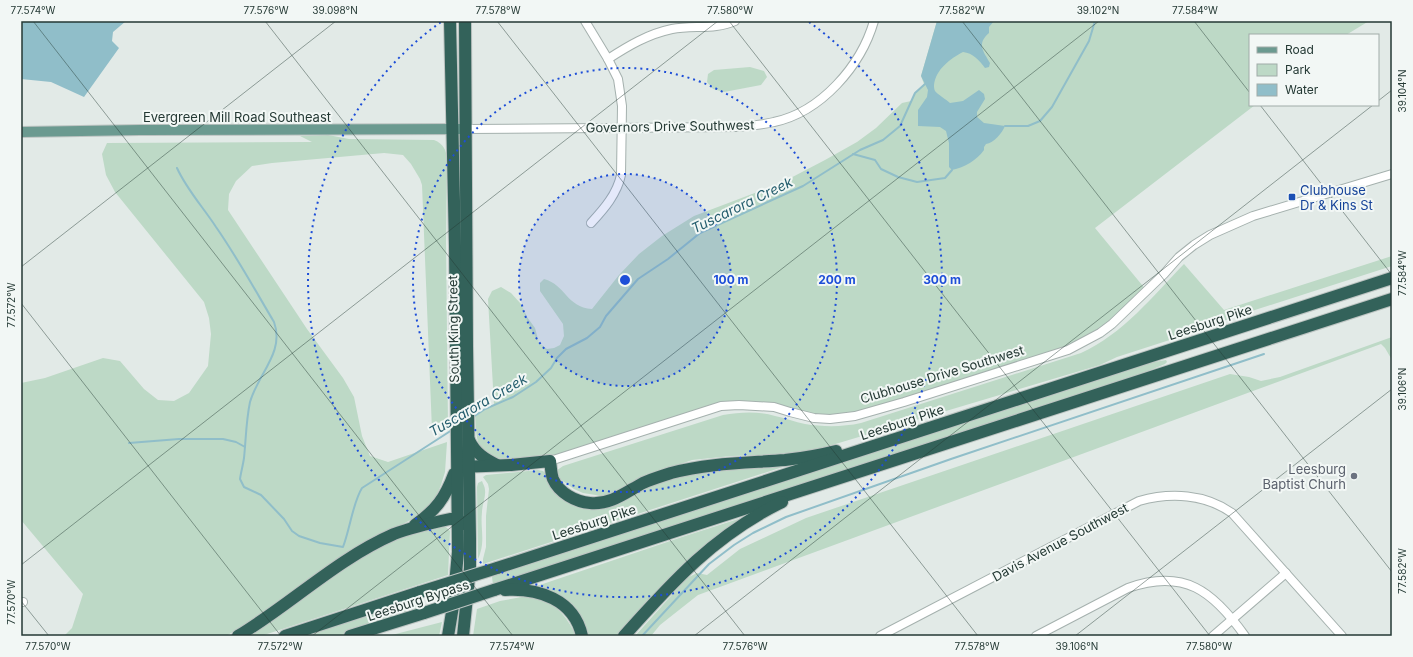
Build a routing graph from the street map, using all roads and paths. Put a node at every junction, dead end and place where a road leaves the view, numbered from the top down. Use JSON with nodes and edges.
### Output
{"nodes":[{"id":1,"x":450,"y":21,"type":"edge"},
{"id":2,"x":465,"y":21,"type":"edge"},
{"id":3,"x":585,"y":21,"type":"edge"},
{"id":4,"x":735,"y":21,"type":"edge"},
{"id":5,"x":874,"y":21,"type":"edge"},
{"id":6,"x":608,"y":59,"type":"junction"},
{"id":7,"x":621,"y":128,"type":"junction"},
{"id":8,"x":453,"y":129,"type":"junction"},
{"id":9,"x":466,"y":129,"type":"junction"},
{"id":10,"x":21,"y":132,"type":"edge"},
{"id":11,"x":1392,"y":174,"type":"edge"},
{"id":12,"x":591,"y":223,"type":"dead end"},
{"id":13,"x":1392,"y":278,"type":"edge"},
{"id":14,"x":1392,"y":300,"type":"edge"},
{"id":15,"x":469,"y":435,"type":"junction"},
{"id":16,"x":898,"y":438,"type":"junction"},
{"id":17,"x":550,"y":462,"type":"junction"},
{"id":18,"x":497,"y":465,"type":"junction"},
{"id":19,"x":469,"y":466,"type":"junction"},
{"id":20,"x":456,"y":467,"type":"junction"},
{"id":21,"x":825,"y":482,"type":"junction"},
{"id":22,"x":469,"y":496,"type":"junction"},
{"id":23,"x":457,"y":519,"type":"junction"},
{"id":24,"x":408,"y":529,"type":"junction"},
{"id":25,"x":470,"y":539,"type":"junction"},
{"id":26,"x":1286,"y":573,"type":"junction"},
{"id":27,"x":494,"y":590,"type":"junction"},
{"id":28,"x":420,"y":592,"type":"joint"},
{"id":29,"x":1233,"y":619,"type":"junction"},
{"id":30,"x":463,"y":633,"type":"edge"},
{"id":31,"x":238,"y":636,"type":"edge"},
{"id":32,"x":284,"y":636,"type":"edge"},
{"id":33,"x":350,"y":636,"type":"edge"},
{"id":34,"x":448,"y":636,"type":"edge"},
{"id":35,"x":582,"y":636,"type":"edge"},
{"id":36,"x":624,"y":636,"type":"edge"},
{"id":37,"x":880,"y":636,"type":"edge"},
{"id":38,"x":1036,"y":636,"type":"edge"},
{"id":39,"x":1213,"y":636,"type":"edge"},
{"id":40,"x":1245,"y":636,"type":"edge"},
{"id":41,"x":1342,"y":636,"type":"edge"}],
"edges":[{"from":1,"to":8,"type":"highway","name":"South King Street"},
{"from":2,"to":9,"type":"highway","name":"South King Street"},
{"from":3,"to":6,"type":"street"},
{"from":4,"to":6,"type":"street"},
{"from":5,"to":7,"type":"street","name":"Governors Drive Southwest"},
{"from":6,"to":7,"type":"street"},
{"from":7,"to":9,"type":"street","name":"Governors Drive Southwest"},
{"from":7,"to":12,"type":"street"},
{"from":8,"to":9,"type":"main road","name":"Evergreen Mill Road Southeast"},
{"from":8,"to":10,"type":"main road","name":"Evergreen Mill Road Southeast"},
{"from":8,"to":20,"type":"highway","name":"South King Street"},
{"from":9,"to":15,"type":"highway","name":"South King Street"},
{"from":11,"to":17,"type":"street","name":"Clubhouse Drive Southwest"},
{"from":13,"to":16,"type":"highway","name":"Leesburg Pike"},
{"from":14,"to":21,"type":"highway"},
{"from":15,"to":18,"type":"highway"},
{"from":15,"to":19,"type":"highway","name":"South King Street"},
{"from":16,"to":17,"type":"highway"},
{"from":16,"to":28,"type":"highway","name":"Leesburg Pike","bridge":true},
{"from":17,"to":18,"type":"highway","name":"Clubhouse Drive Southwest"},
{"from":18,"to":19,"type":"highway","name":"Clubhouse Drive Southwest"},
{"from":18,"to":22,"type":"highway"},
{"from":19,"to":20,"type":"highway","name":"Clubhouse Drive Southwest"},
{"from":19,"to":22,"type":"highway","name":"South King Street"},
{"from":20,"to":23,"type":"highway","name":"South King Street"},
{"from":20,"to":24,"type":"highway"},
{"from":21,"to":27,"type":"highway"},
{"from":21,"to":36,"type":"highway"},
{"from":22,"to":25,"type":"highway","name":"South King Street"},
{"from":23,"to":24,"type":"highway"},
{"from":23,"to":25,"type":"highway"},
{"from":23,"to":34,"type":"highway","name":"South King Street"},
{"from":24,"to":31,"type":"highway"},
{"from":25,"to":30,"type":"highway","name":"South King Street"},
{"from":26,"to":29,"type":"street"},
{"from":26,"to":37,"type":"street","name":"Davis Avenue Southwest"},
{"from":26,"to":41,"type":"street","name":"Davis Avenue Southwest"},
{"from":27,"to":33,"type":"highway","name":"Leesburg Bypass","bridge":true},
{"from":27,"to":35,"type":"highway"},
{"from":28,"to":32,"type":"highway","name":"Leesburg Bypass"},
{"from":29,"to":38,"type":"street"},
{"from":29,"to":39,"type":"street"},
{"from":29,"to":40,"type":"street"}]}
